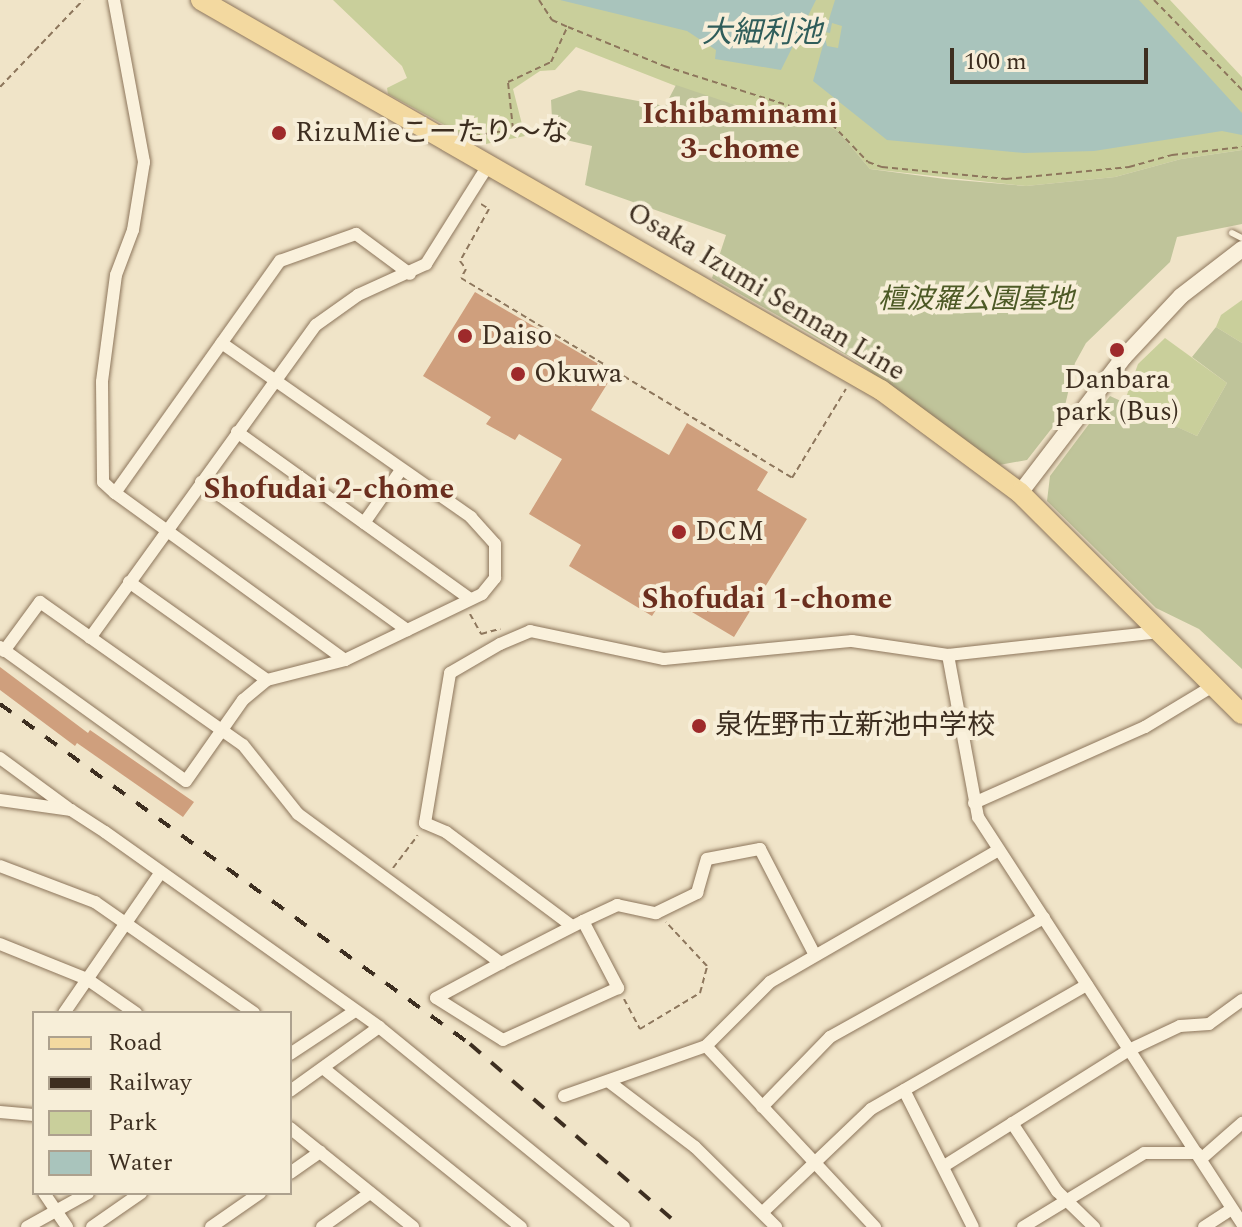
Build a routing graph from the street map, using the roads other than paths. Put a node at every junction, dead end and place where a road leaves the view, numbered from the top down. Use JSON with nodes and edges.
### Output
{"nodes":[{"id":1,"x":114,"y":0,"type":"edge"},
{"id":2,"x":201,"y":0,"type":"edge"},
{"id":3,"x":489,"y":164,"type":"junction"},
{"id":4,"x":1232,"y":233,"type":"dead end"},
{"id":5,"x":1242,"y":238,"type":"edge"},
{"id":6,"x":1242,"y":249,"type":"edge"},
{"id":7,"x":410,"y":274,"type":"junction"},
{"id":8,"x":222,"y":343,"type":"junction"},
{"id":9,"x":274,"y":380,"type":"junction"},
{"id":10,"x":237,"y":432,"type":"junction"},
{"id":11,"x":401,"y":470,"type":"junction"},
{"id":12,"x":201,"y":482,"type":"junction"},
{"id":13,"x":115,"y":493,"type":"junction"},
{"id":14,"x":1020,"y":493,"type":"junction"},
{"id":15,"x":364,"y":523,"type":"junction"},
{"id":16,"x":166,"y":532,"type":"junction"},
{"id":17,"x":129,"y":582,"type":"junction"},
{"id":18,"x":467,"y":601,"type":"junction"},
{"id":19,"x":407,"y":630,"type":"junction"},
{"id":20,"x":1163,"y":632,"type":"junction"},
{"id":21,"x":90,"y":638,"type":"junction"},
{"id":22,"x":2,"y":649,"type":"edge"},
{"id":23,"x":948,"y":655,"type":"junction"},
{"id":24,"x":345,"y":660,"type":"junction"},
{"id":25,"x":267,"y":680,"type":"junction"},
{"id":26,"x":1213,"y":686,"type":"junction"},
{"id":27,"x":1242,"y":714,"type":"edge"},
{"id":28,"x":222,"y":728,"type":"junction"},
{"id":29,"x":0,"y":758,"type":"edge"},
{"id":30,"x":0,"y":800,"type":"edge"},
{"id":31,"x":974,"y":803,"type":"junction"},
{"id":32,"x":71,"y":810,"type":"junction"},
{"id":33,"x":999,"y":850,"type":"junction"},
{"id":34,"x":0,"y":866,"type":"edge"},
{"id":35,"x":161,"y":872,"type":"junction"},
{"id":36,"x":1044,"y":918,"type":"junction"},
{"id":37,"x":127,"y":922,"type":"junction"},
{"id":38,"x":578,"y":923,"type":"junction"},
{"id":39,"x":0,"y":944,"type":"edge"},
{"id":40,"x":815,"y":955,"type":"junction"},
{"id":41,"x":501,"y":963,"type":"junction"},
{"id":42,"x":87,"y":979,"type":"junction"},
{"id":43,"x":1087,"y":985,"type":"junction"},
{"id":44,"x":1242,"y":1000,"type":"edge"},
{"id":45,"x":65,"y":1011,"type":"edge"},
{"id":46,"x":133,"y":1011,"type":"edge"},
{"id":47,"x":251,"y":1011,"type":"edge"},
{"id":48,"x":355,"y":1011,"type":"junction"},
{"id":49,"x":379,"y":1027,"type":"junction"},
{"id":50,"x":293,"y":1046,"type":"edge"},
{"id":51,"x":706,"y":1046,"type":"junction"},
{"id":52,"x":1129,"y":1050,"type":"junction"},
{"id":53,"x":323,"y":1068,"type":"junction"},
{"id":54,"x":608,"y":1081,"type":"junction"},
{"id":55,"x":292,"y":1090,"type":"edge"},
{"id":56,"x":904,"y":1090,"type":"junction"},
{"id":57,"x":564,"y":1096,"type":"dead end"},
{"id":58,"x":762,"y":1107,"type":"junction"},
{"id":59,"x":0,"y":1112,"type":"edge"},
{"id":60,"x":32,"y":1115,"type":"edge"},
{"id":61,"x":1012,"y":1123,"type":"junction"},
{"id":62,"x":1242,"y":1123,"type":"edge"},
{"id":63,"x":292,"y":1130,"type":"edge"},
{"id":64,"x":320,"y":1152,"type":"junction"},
{"id":65,"x":1199,"y":1156,"type":"junction"},
{"id":66,"x":813,"y":1162,"type":"junction"},
{"id":67,"x":944,"y":1166,"type":"junction"},
{"id":68,"x":292,"y":1172,"type":"edge"},
{"id":69,"x":370,"y":1193,"type":"junction"},
{"id":70,"x":45,"y":1195,"type":"edge"},
{"id":71,"x":85,"y":1195,"type":"edge"},
{"id":72,"x":138,"y":1195,"type":"edge"},
{"id":73,"x":257,"y":1195,"type":"edge"},
{"id":74,"x":1068,"y":1199,"type":"junction"},
{"id":75,"x":1232,"y":1209,"type":"junction"},
{"id":76,"x":764,"y":1211,"type":"junction"},
{"id":77,"x":56,"y":1215,"type":"junction"},
{"id":78,"x":1242,"y":1224,"type":"edge"},
{"id":79,"x":27,"y":1227,"type":"edge"},
{"id":80,"x":67,"y":1227,"type":"edge"},
{"id":81,"x":92,"y":1227,"type":"edge"},
{"id":82,"x":211,"y":1227,"type":"edge"},
{"id":83,"x":322,"y":1227,"type":"edge"},
{"id":84,"x":413,"y":1227,"type":"edge"},
{"id":85,"x":521,"y":1227,"type":"edge"},
{"id":86,"x":624,"y":1227,"type":"edge"},
{"id":87,"x":776,"y":1227,"type":"edge"},
{"id":88,"x":875,"y":1227,"type":"edge"},
{"id":89,"x":973,"y":1227,"type":"edge"},
{"id":90,"x":1023,"y":1227,"type":"edge"},
{"id":91,"x":1094,"y":1227,"type":"edge"},
{"id":92,"x":1204,"y":1227,"type":"edge"}],
"edges":[{"from":1,"to":13,"type":"street"},
{"from":2,"to":3,"type":"main road","name":"Osaka Izumi Sennan Line"},
{"from":3,"to":7,"type":"street"},
{"from":3,"to":14,"type":"main road","name":"Osaka Izumi Sennan Line"},
{"from":4,"to":5,"type":"lane"},
{"from":6,"to":14,"type":"street"},
{"from":7,"to":8,"type":"street"},
{"from":7,"to":9,"type":"street"},
{"from":8,"to":9,"type":"street"},
{"from":8,"to":13,"type":"street"},
{"from":9,"to":10,"type":"street"},
{"from":9,"to":11,"type":"street"},
{"from":10,"to":12,"type":"street"},
{"from":10,"to":15,"type":"street"},
{"from":11,"to":15,"type":"street"},
{"from":11,"to":18,"type":"street"},
{"from":12,"to":16,"type":"street"},
{"from":12,"to":19,"type":"street"},
{"from":13,"to":16,"type":"street"},
{"from":14,"to":20,"type":"main road","name":"Osaka Izumi Sennan Line"},
{"from":15,"to":18,"type":"street"},
{"from":16,"to":17,"type":"street"},
{"from":16,"to":24,"type":"street"},
{"from":17,"to":21,"type":"street"},
{"from":17,"to":25,"type":"street"},
{"from":18,"to":19,"type":"street"},
{"from":19,"to":24,"type":"street"},
{"from":20,"to":23,"type":"street"},
{"from":20,"to":26,"type":"main road","name":"Osaka Izumi Sennan Line"},
{"from":21,"to":22,"type":"street"},
{"from":21,"to":28,"type":"street"},
{"from":22,"to":28,"type":"street"},
{"from":23,"to":31,"type":"street"},
{"from":23,"to":38,"type":"street"},
{"from":24,"to":25,"type":"street"},
{"from":25,"to":28,"type":"street"},
{"from":26,"to":27,"type":"main road","name":"Osaka Izumi Sennan Line"},
{"from":26,"to":31,"type":"street"},
{"from":28,"to":41,"type":"street"},
{"from":29,"to":32,"type":"street"},
{"from":30,"to":32,"type":"street"},
{"from":31,"to":33,"type":"street"},
{"from":32,"to":35,"type":"street"},
{"from":33,"to":36,"type":"street"},
{"from":33,"to":40,"type":"street"},
{"from":34,"to":37,"type":"street"},
{"from":35,"to":37,"type":"street"},
{"from":35,"to":48,"type":"street"},
{"from":36,"to":43,"type":"street"},
{"from":36,"to":58,"type":"street"},
{"from":37,"to":42,"type":"street"},
{"from":37,"to":47,"type":"street"},
{"from":38,"to":40,"type":"street"},
{"from":38,"to":41,"type":"street"},
{"from":38,"to":41,"type":"street"},
{"from":39,"to":42,"type":"street"},
{"from":40,"to":51,"type":"street"},
{"from":42,"to":45,"type":"street"},
{"from":42,"to":46,"type":"street"},
{"from":43,"to":52,"type":"street"},
{"from":43,"to":56,"type":"street"},
{"from":44,"to":52,"type":"street"},
{"from":48,"to":49,"type":"street"},
{"from":48,"to":50,"type":"street"},
{"from":49,"to":53,"type":"street"},
{"from":49,"to":86,"type":"street"},
{"from":51,"to":54,"type":"street"},
{"from":51,"to":58,"type":"street"},
{"from":52,"to":61,"type":"street"},
{"from":52,"to":65,"type":"street"},
{"from":53,"to":55,"type":"street"},
{"from":53,"to":85,"type":"street"},
{"from":54,"to":57,"type":"street"},
{"from":54,"to":76,"type":"street"},
{"from":56,"to":66,"type":"street"},
{"from":56,"to":67,"type":"street"},
{"from":58,"to":66,"type":"street"},
{"from":59,"to":60,"type":"street"},
{"from":61,"to":67,"type":"street"},
{"from":61,"to":74,"type":"street"},
{"from":62,"to":65,"type":"street"},
{"from":63,"to":64,"type":"street"},
{"from":64,"to":68,"type":"street"},
{"from":64,"to":69,"type":"street"},
{"from":65,"to":74,"type":"street"},
{"from":65,"to":75,"type":"street"},
{"from":66,"to":76,"type":"street"},
{"from":66,"to":88,"type":"street"},
{"from":67,"to":89,"type":"street"},
{"from":69,"to":83,"type":"street"},
{"from":69,"to":84,"type":"street"},
{"from":70,"to":77,"type":"street"},
{"from":71,"to":77,"type":"street"},
{"from":72,"to":81,"type":"street"},
{"from":73,"to":82,"type":"street"},
{"from":74,"to":90,"type":"street"},
{"from":74,"to":91,"type":"street"},
{"from":75,"to":78,"type":"street"},
{"from":75,"to":92,"type":"street"},
{"from":76,"to":87,"type":"street"},
{"from":77,"to":79,"type":"street"},
{"from":77,"to":80,"type":"street"}]}
